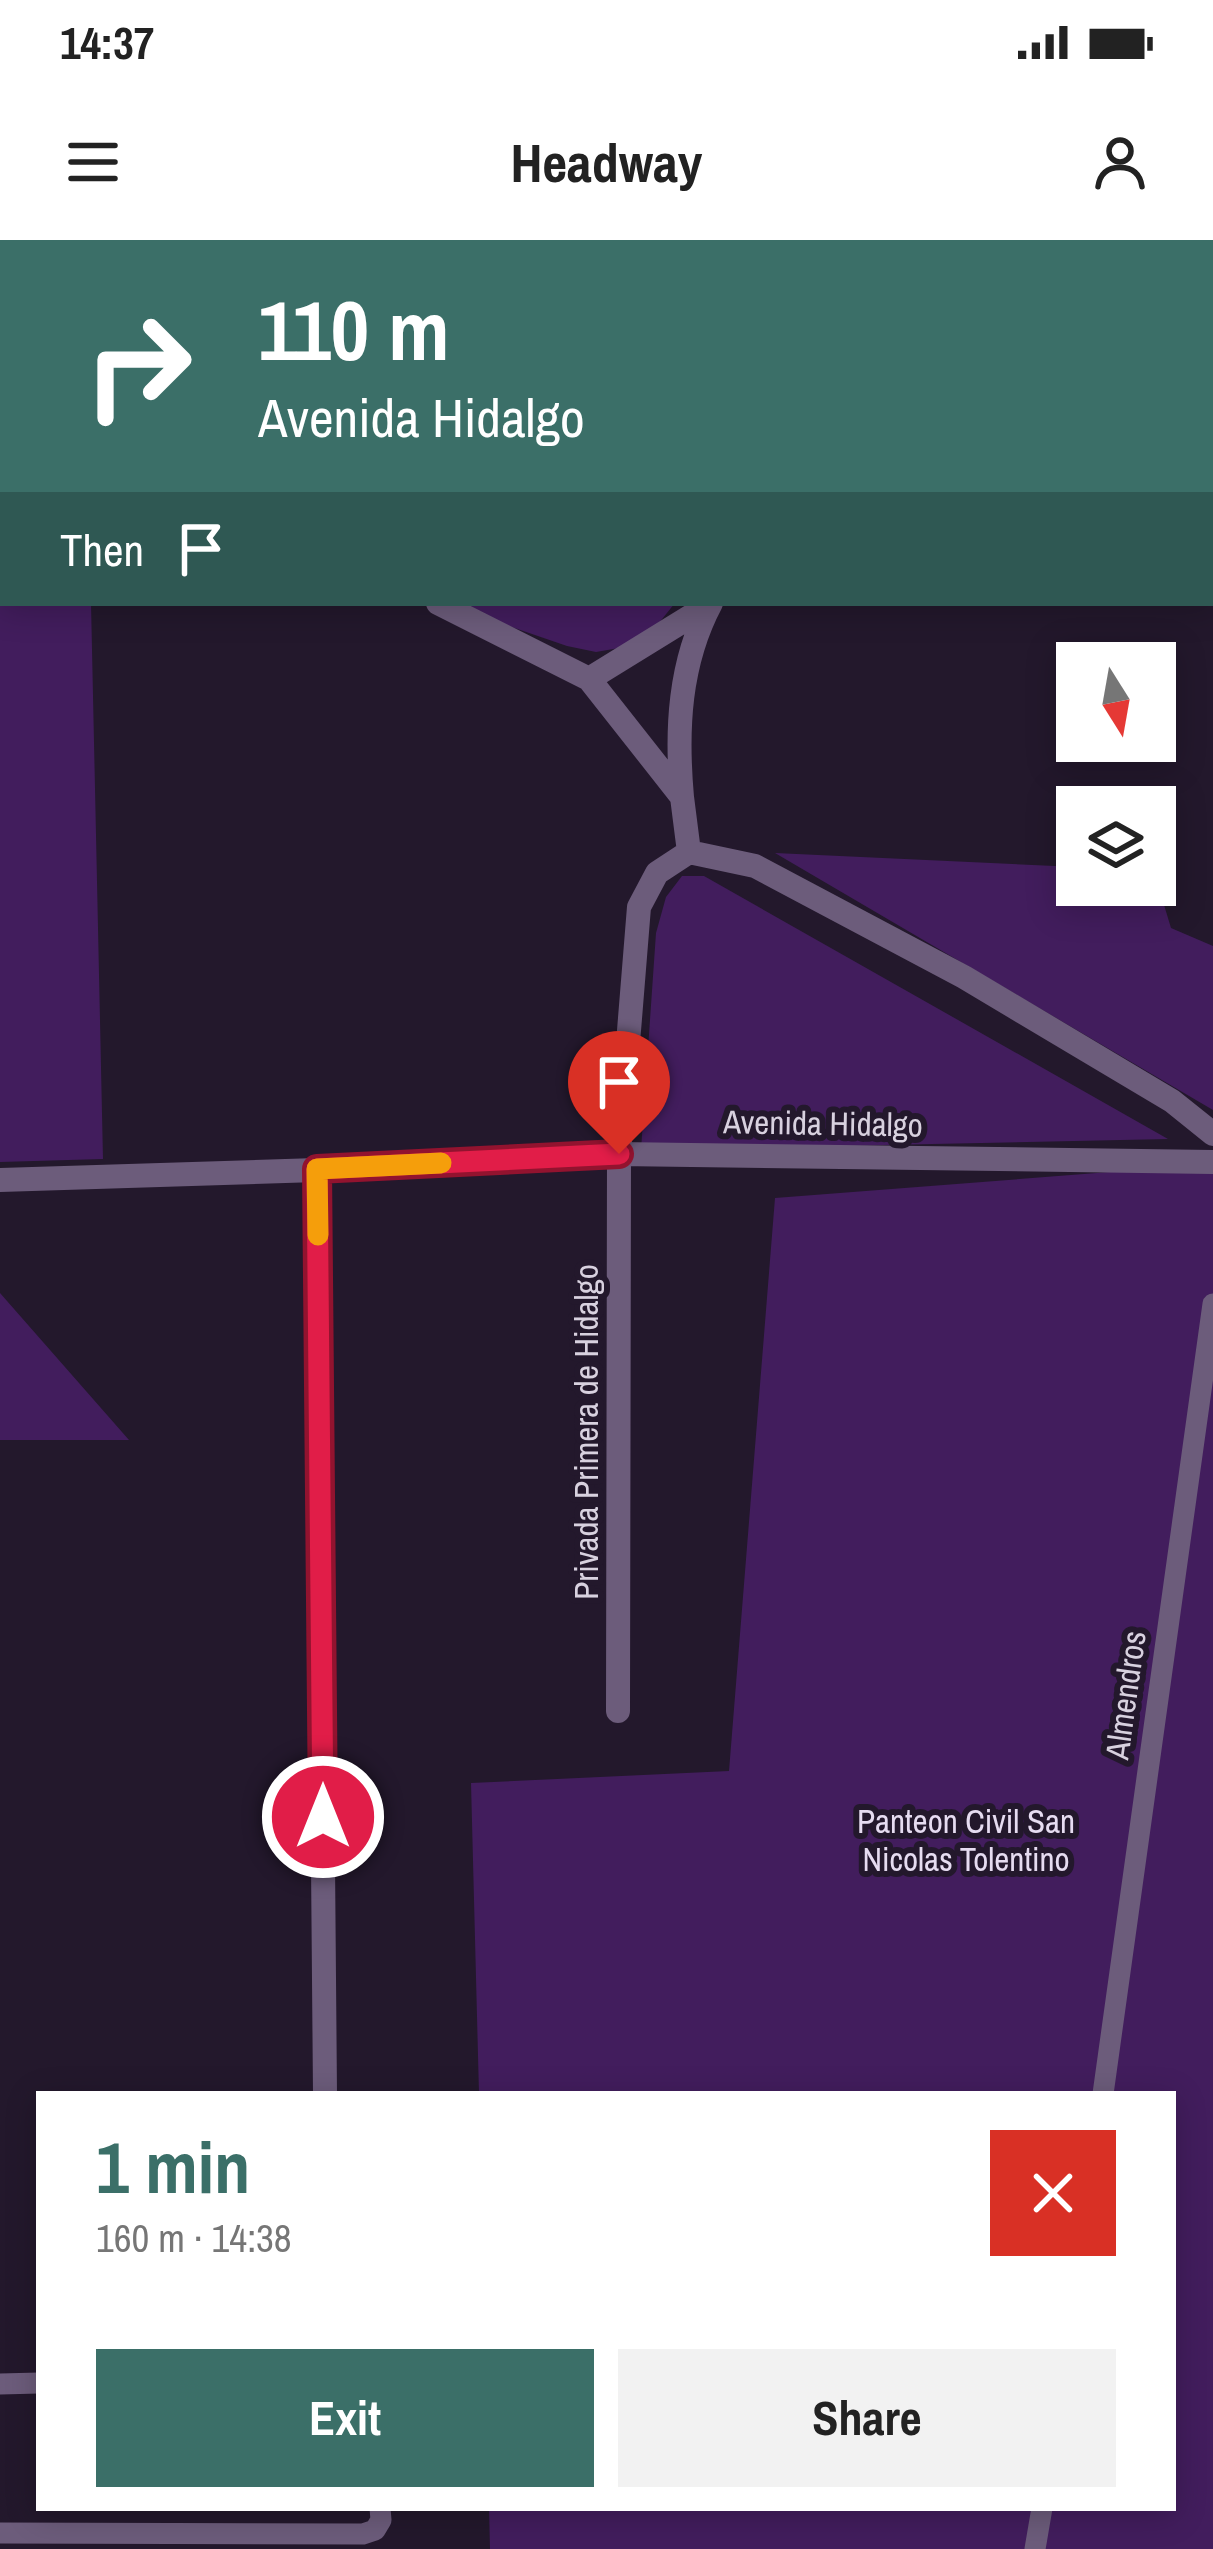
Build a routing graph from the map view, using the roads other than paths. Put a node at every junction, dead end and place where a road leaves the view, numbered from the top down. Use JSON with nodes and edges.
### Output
{"nodes":[{"id":1,"x":444,"y":606,"type":"edge"},
{"id":2,"x":707,"y":606,"type":"edge"},
{"id":3,"x":709,"y":606,"type":"edge"},
{"id":4,"x":589,"y":679,"type":"junction"},
{"id":5,"x":682,"y":797,"type":"junction"},
{"id":6,"x":689,"y":852,"type":"junction"},
{"id":7,"x":1213,"y":1134,"type":"edge"},
{"id":8,"x":619,"y":1154,"type":"junction"},
{"id":9,"x":1213,"y":1162,"type":"edge"},
{"id":10,"x":317,"y":1169,"type":"junction"},
{"id":11,"x":0,"y":1180,"type":"edge"},
{"id":12,"x":1213,"y":1304,"type":"edge"},
{"id":13,"x":618,"y":1711,"type":"dead end"},
{"id":14,"x":325,"y":2091,"type":"edge"},
{"id":15,"x":1103,"y":2091,"type":"edge"},
{"id":16,"x":36,"y":2383,"type":"edge"},
{"id":17,"x":0,"y":2384,"type":"edge"},
{"id":18,"x":380,"y":2511,"type":"edge"},
{"id":19,"x":1041,"y":2511,"type":"edge"},
{"id":20,"x":0,"y":2533,"type":"edge"},
{"id":21,"x":1035,"y":2549,"type":"edge"}],
"edges":[{"from":1,"to":4,"type":"street"},
{"from":2,"to":4,"type":"street"},
{"from":3,"to":5,"type":"street"},
{"from":4,"to":5,"type":"street"},
{"from":5,"to":6,"type":"street"},
{"from":6,"to":7,"type":"street"},
{"from":6,"to":8,"type":"street","name":"Privada Primera de Hidalgo"},
{"from":8,"to":9,"type":"street","name":"Avenida Hidalgo"},
{"from":8,"to":10,"type":"street","name":"Avenida Hidalgo"},
{"from":8,"to":13,"type":"street","name":"Privada Primera de Hidalgo"},
{"from":10,"to":11,"type":"street","name":"Avenida Hidalgo"},
{"from":10,"to":14,"type":"street"},
{"from":12,"to":15,"type":"lane","name":"Almendros"},
{"from":16,"to":17,"type":"lane"},
{"from":18,"to":20,"type":"lane"},
{"from":19,"to":21,"type":"lane"}]}
